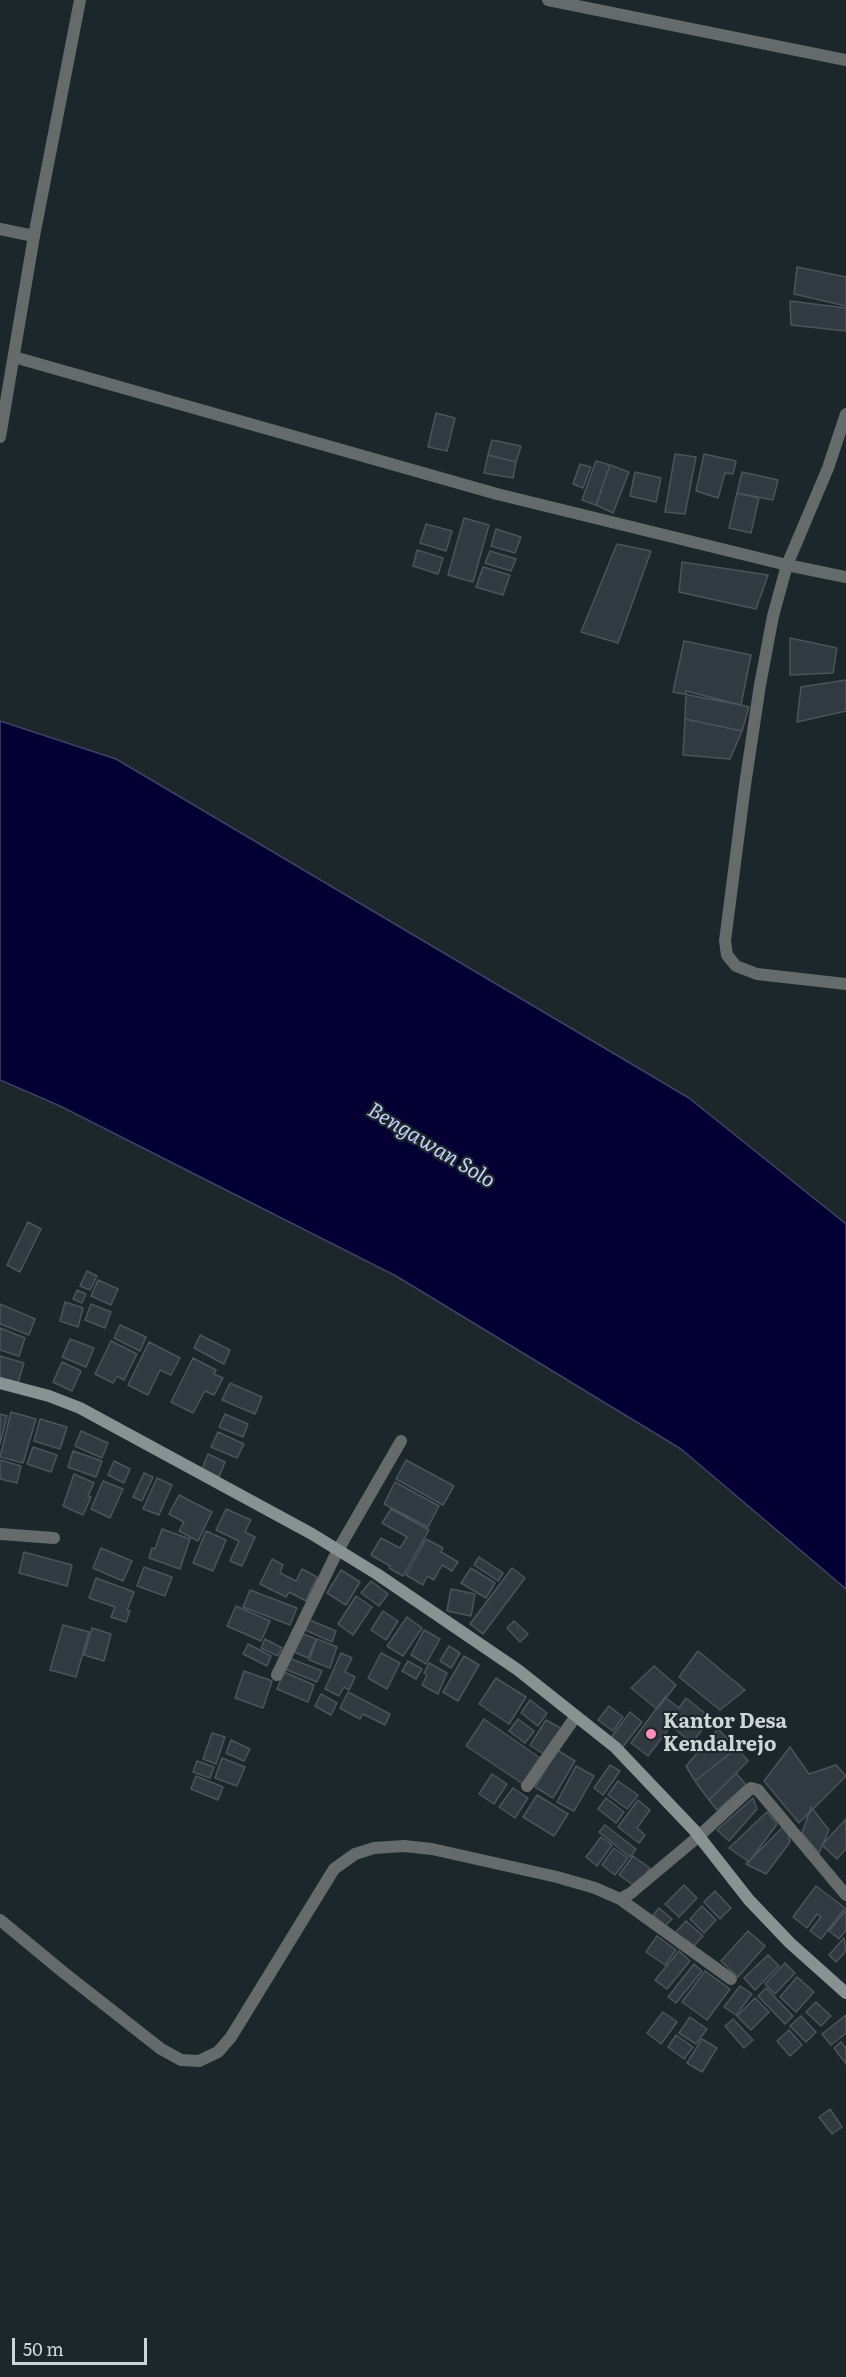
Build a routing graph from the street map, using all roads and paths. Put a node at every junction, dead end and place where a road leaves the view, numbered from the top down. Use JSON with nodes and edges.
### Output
{"nodes":[{"id":1,"x":80,"y":0,"type":"edge"},
{"id":2,"x":548,"y":0,"type":"edge"},
{"id":3,"x":846,"y":60,"type":"edge"},
{"id":4,"x":0,"y":229,"type":"edge"},
{"id":5,"x":34,"y":236,"type":"junction"},
{"id":6,"x":14,"y":357,"type":"junction"},
{"id":7,"x":846,"y":414,"type":"edge"},
{"id":8,"x":0,"y":437,"type":"edge"},
{"id":9,"x":787,"y":565,"type":"junction"},
{"id":10,"x":846,"y":577,"type":"edge"},
{"id":11,"x":846,"y":984,"type":"edge"},
{"id":12,"x":0,"y":1383,"type":"edge"},
{"id":13,"x":401,"y":1441,"type":"dead end"},
{"id":14,"x":0,"y":1534,"type":"edge"},
{"id":15,"x":54,"y":1539,"type":"dead end"},
{"id":16,"x":338,"y":1550,"type":"junction"},
{"id":17,"x":277,"y":1675,"type":"dead end"},
{"id":18,"x":576,"y":1716,"type":"junction"},
{"id":19,"x":527,"y":1786,"type":"dead end"},
{"id":20,"x":699,"y":1836,"type":"junction"},
{"id":21,"x":846,"y":1895,"type":"edge"},
{"id":22,"x":620,"y":1899,"type":"junction"},
{"id":23,"x":0,"y":1920,"type":"edge"},
{"id":24,"x":731,"y":1979,"type":"dead end"},
{"id":25,"x":846,"y":1993,"type":"edge"}],
"edges":[{"from":1,"to":5,"type":"street"},
{"from":2,"to":3,"type":"street"},
{"from":4,"to":5,"type":"street"},
{"from":5,"to":6,"type":"street"},
{"from":6,"to":8,"type":"street"},
{"from":6,"to":9,"type":"street"},
{"from":7,"to":9,"type":"street"},
{"from":9,"to":10,"type":"street"},
{"from":9,"to":11,"type":"street"},
{"from":12,"to":16,"type":"street"},
{"from":13,"to":16,"type":"street"},
{"from":14,"to":15,"type":"street"},
{"from":16,"to":17,"type":"street"},
{"from":16,"to":18,"type":"street"},
{"from":18,"to":19,"type":"street"},
{"from":18,"to":20,"type":"street"},
{"from":20,"to":21,"type":"street"},
{"from":20,"to":22,"type":"street"},
{"from":20,"to":25,"type":"street"},
{"from":22,"to":23,"type":"street"},
{"from":22,"to":24,"type":"street"}]}
